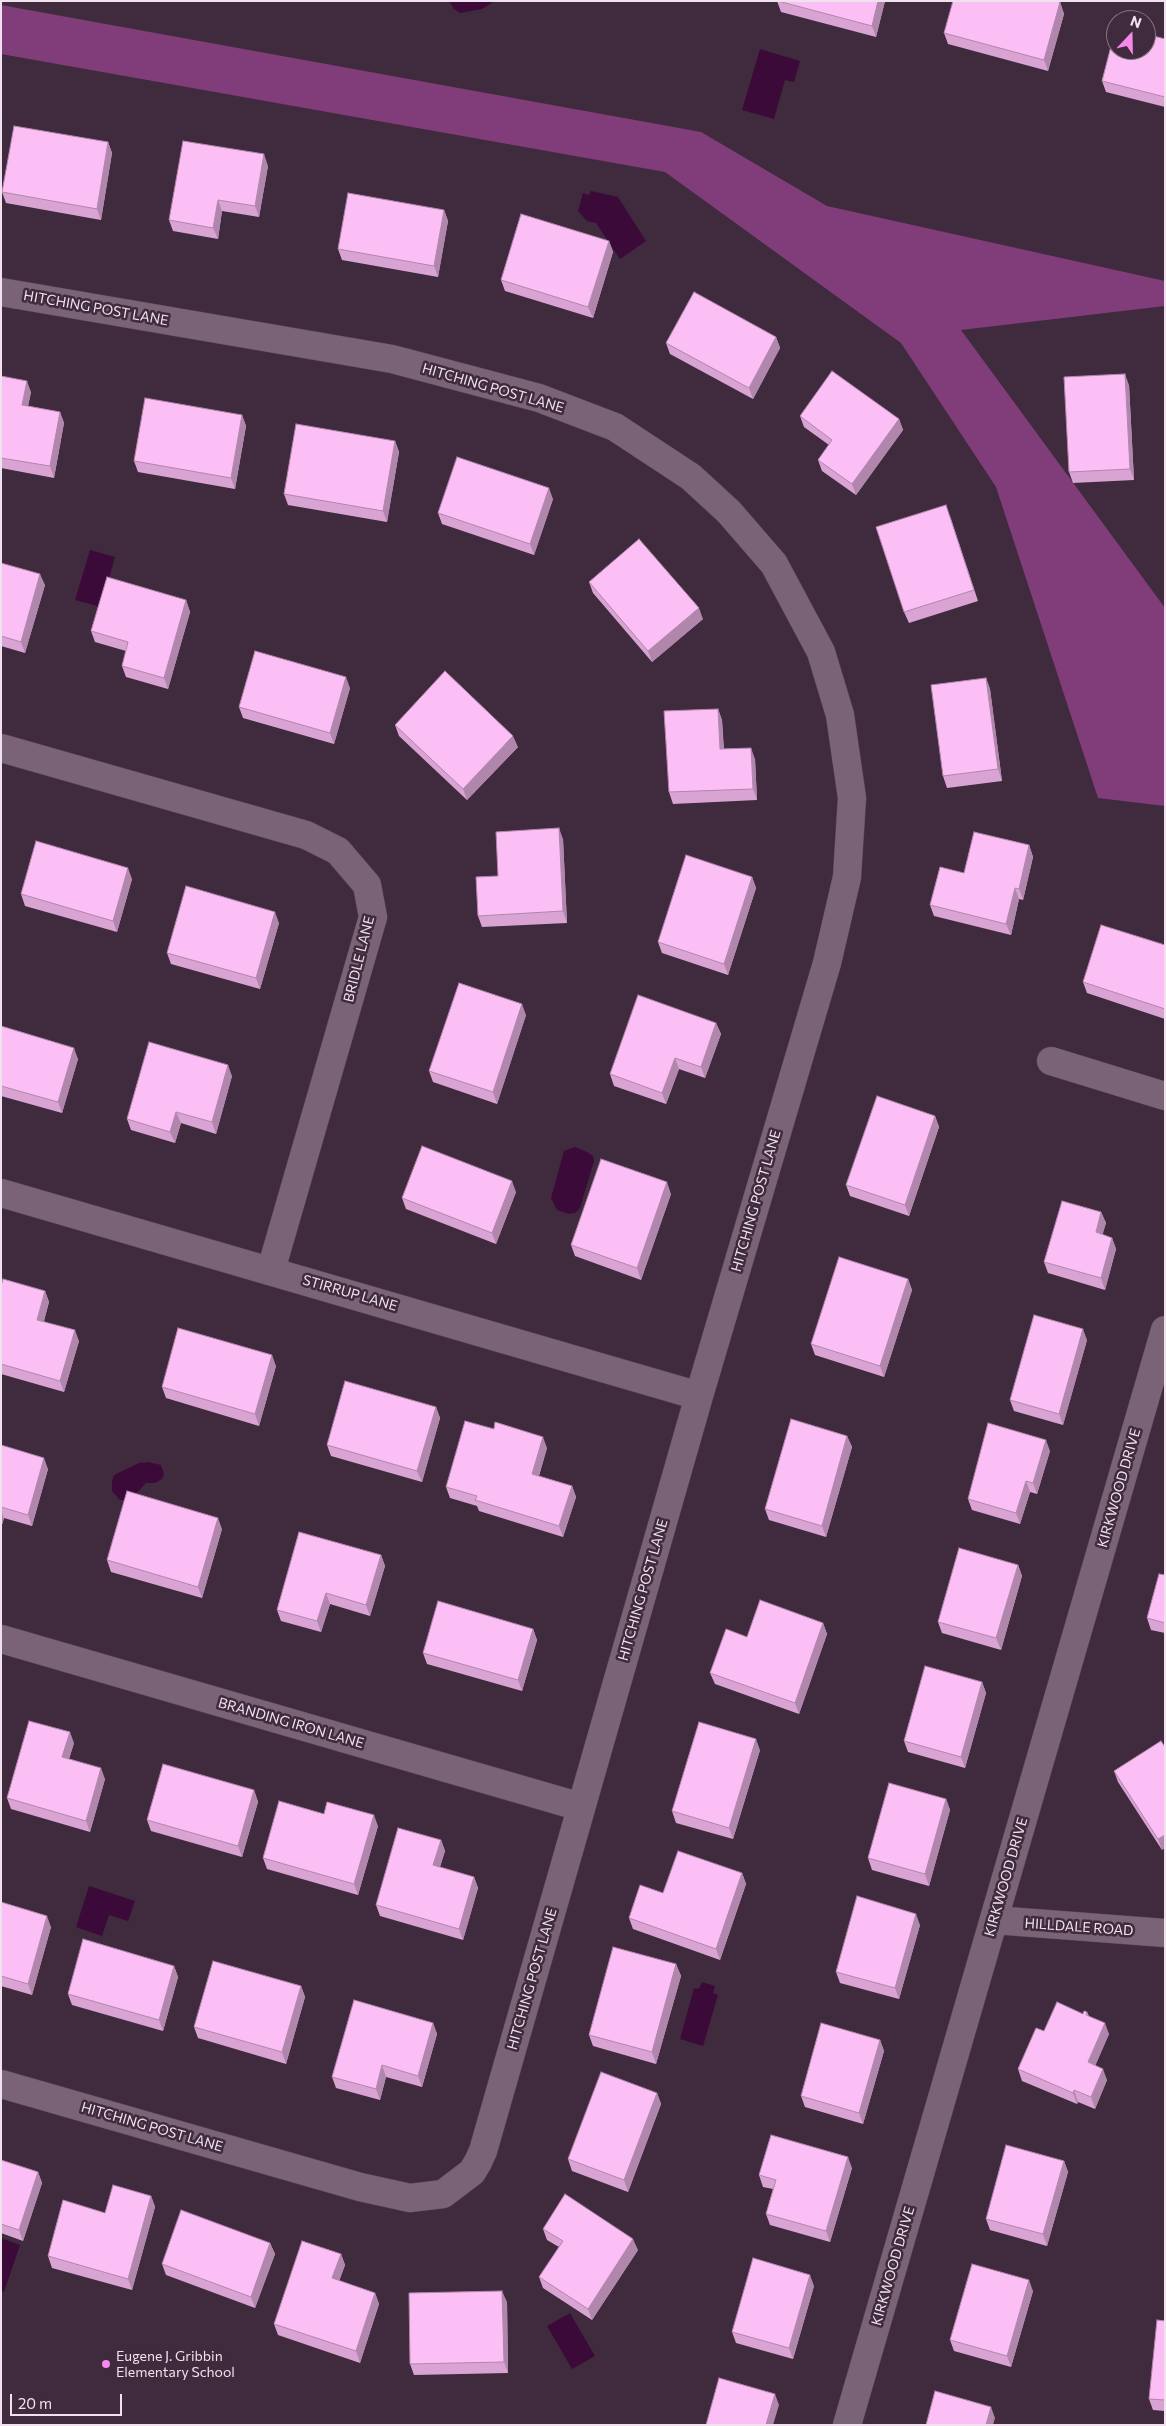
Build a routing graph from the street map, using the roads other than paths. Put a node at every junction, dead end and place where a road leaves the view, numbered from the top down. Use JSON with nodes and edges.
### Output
{"nodes":[{"id":1,"x":1,"y":292,"type":"edge"},
{"id":2,"x":1,"y":748,"type":"edge"},
{"id":3,"x":1051,"y":1061,"type":"dead end"},
{"id":4,"x":1165,"y":1096,"type":"edge"},
{"id":5,"x":1,"y":1193,"type":"edge"},
{"id":6,"x":271,"y":1270,"type":"junction"},
{"id":7,"x":1165,"y":1330,"type":"edge"},
{"id":8,"x":699,"y":1396,"type":"junction"},
{"id":9,"x":1,"y":1639,"type":"edge"},
{"id":10,"x":581,"y":1807,"type":"junction"},
{"id":11,"x":994,"y":1920,"type":"junction"},
{"id":12,"x":1165,"y":1933,"type":"edge"},
{"id":13,"x":1,"y":2084,"type":"edge"},
{"id":14,"x":847,"y":2425,"type":"edge"}],
"edges":[{"from":1,"to":8,"type":"street","name":"HITCHING POST LANE"},
{"from":2,"to":6,"type":"street","name":"BRIDLE LANE"},
{"from":3,"to":4,"type":"street"},
{"from":5,"to":6,"type":"street","name":"STIRRUP LANE"},
{"from":6,"to":8,"type":"street","name":"STIRRUP LANE"},
{"from":7,"to":11,"type":"street","name":"KIRKWOOD DRIVE"},
{"from":8,"to":10,"type":"street","name":"HITCHING POST LANE"},
{"from":9,"to":10,"type":"street","name":"BRANDING IRON LANE"},
{"from":10,"to":13,"type":"street","name":"HITCHING POST LANE"},
{"from":11,"to":12,"type":"street","name":"HILLDALE ROAD"},
{"from":11,"to":14,"type":"street","name":"KIRKWOOD DRIVE"}]}
